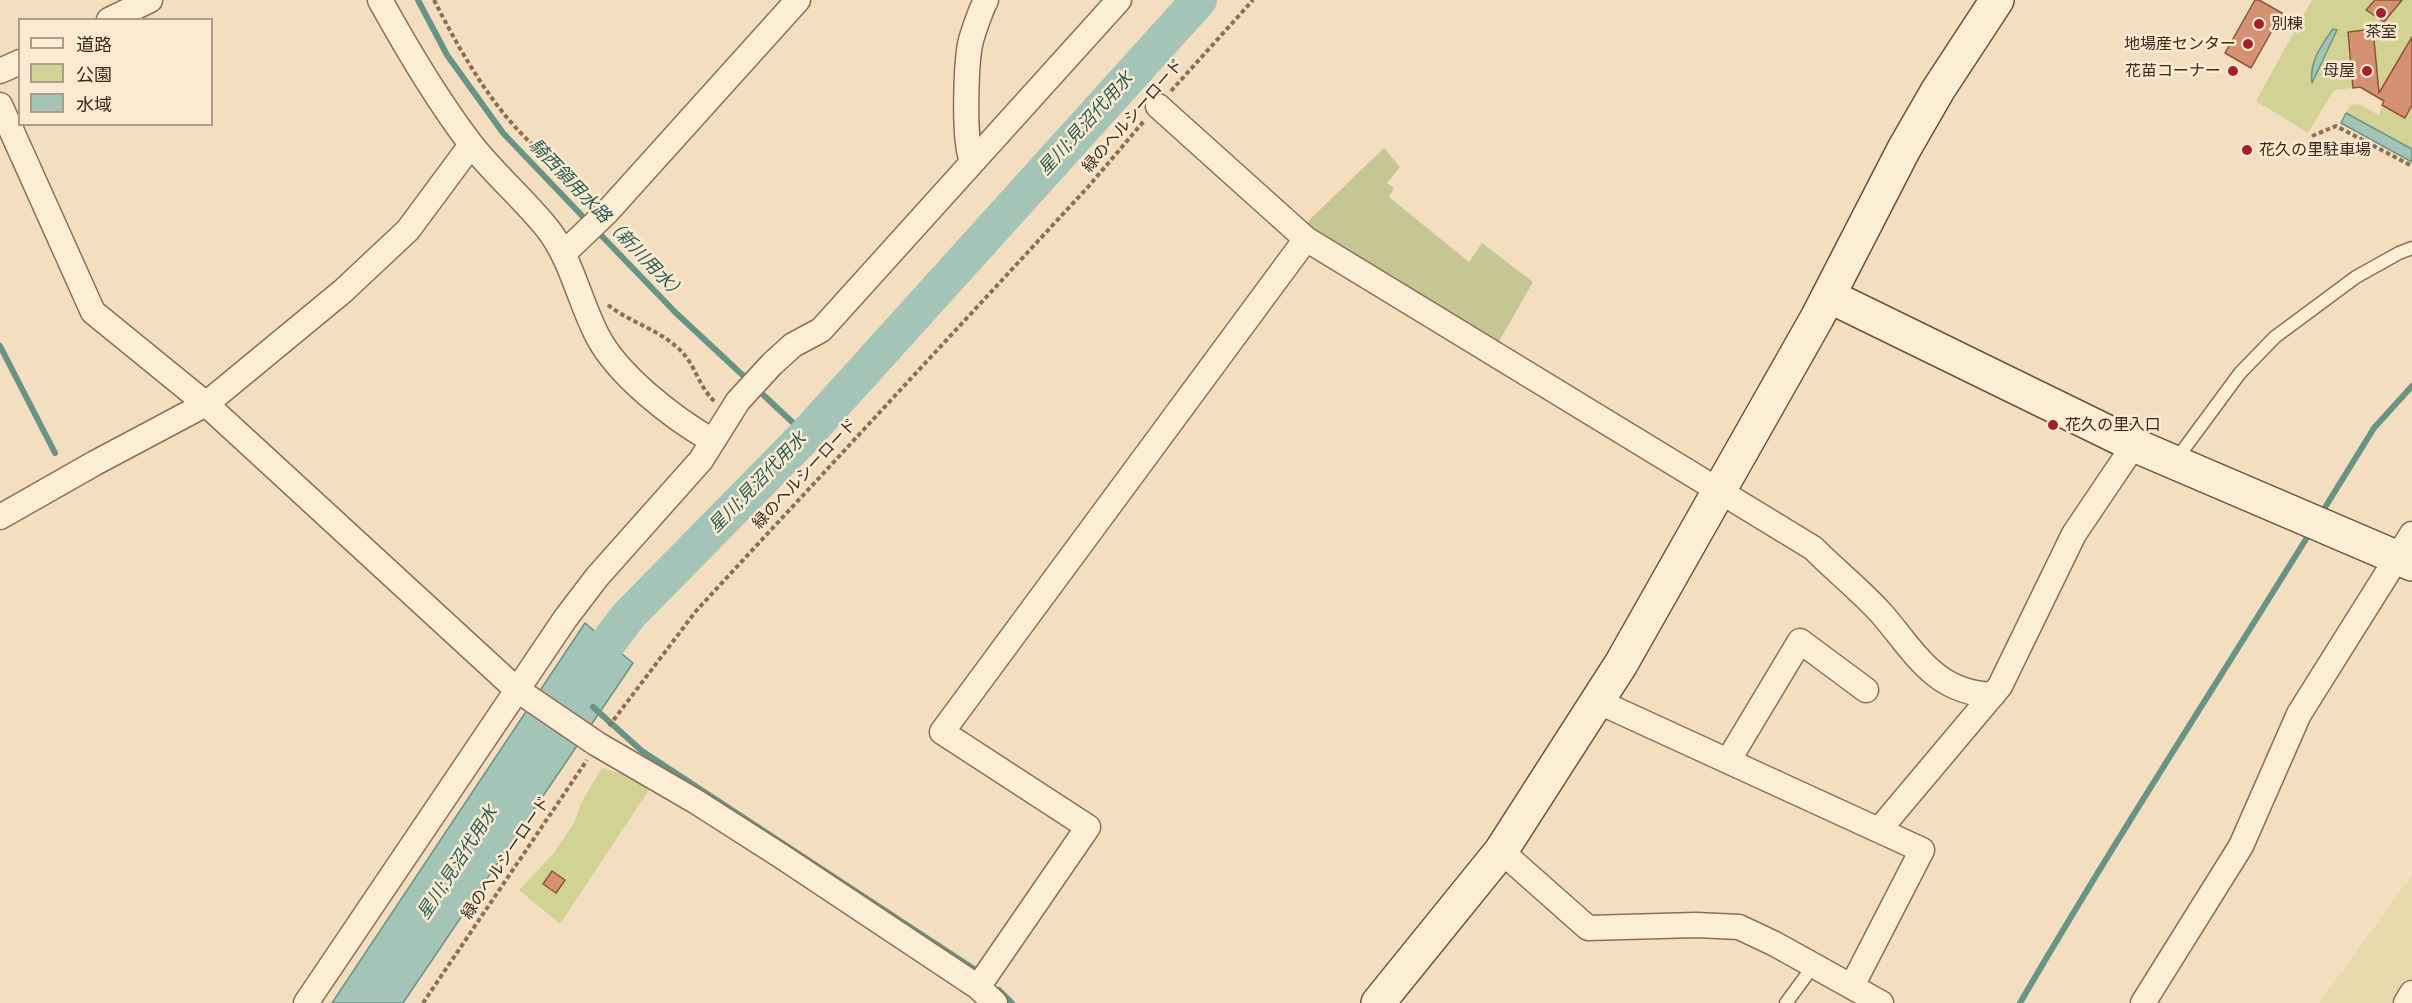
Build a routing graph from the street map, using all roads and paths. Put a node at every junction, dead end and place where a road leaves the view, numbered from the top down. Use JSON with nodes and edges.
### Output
{"nodes":[{"id":1,"x":150,"y":0,"type":"edge"},
{"id":2,"x":380,"y":0,"type":"edge"},
{"id":3,"x":434,"y":0,"type":"edge"},
{"id":4,"x":798,"y":0,"type":"edge"},
{"id":5,"x":986,"y":0,"type":"edge"},
{"id":6,"x":1119,"y":0,"type":"edge"},
{"id":7,"x":1253,"y":0,"type":"edge"},
{"id":8,"x":1997,"y":0,"type":"edge"},
{"id":9,"x":113,"y":18,"type":"edge"},
{"id":10,"x":18,"y":63,"type":"edge"},
{"id":11,"x":0,"y":71,"type":"edge"},
{"id":12,"x":0,"y":105,"type":"edge"},
{"id":13,"x":1158,"y":106,"type":"junction"},
{"id":14,"x":2312,"y":136,"type":"dead end"},
{"id":15,"x":471,"y":144,"type":"junction"},
{"id":16,"x":972,"y":160,"type":"junction"},
{"id":17,"x":2412,"y":166,"type":"edge"},
{"id":18,"x":597,"y":208,"type":"junction"},
{"id":19,"x":1306,"y":239,"type":"junction"},
{"id":20,"x":572,"y":247,"type":"junction"},
{"id":21,"x":2412,"y":248,"type":"edge"},
{"id":22,"x":1830,"y":296,"type":"junction"},
{"id":23,"x":599,"y":298,"type":"dead end"},
{"id":24,"x":728,"y":403,"type":"junction"},
{"id":25,"x":206,"y":404,"type":"junction"},
{"id":26,"x":713,"y":441,"type":"junction"},
{"id":27,"x":2133,"y":445,"type":"junction"},
{"id":28,"x":2175,"y":462,"type":"junction"},
{"id":29,"x":1718,"y":491,"type":"junction"},
{"id":30,"x":0,"y":517,"type":"edge"},
{"id":31,"x":2407,"y":551,"type":"edge"},
{"id":32,"x":1866,"y":690,"type":"dead end"},
{"id":33,"x":522,"y":693,"type":"junction"},
{"id":34,"x":1993,"y":694,"type":"junction"},
{"id":35,"x":1597,"y":701,"type":"junction"},
{"id":36,"x":593,"y":741,"type":"junction"},
{"id":37,"x":1728,"y":761,"type":"junction"},
{"id":38,"x":1879,"y":830,"type":"junction"},
{"id":39,"x":1501,"y":851,"type":"junction"},
{"id":40,"x":1814,"y":965,"type":"junction"},
{"id":41,"x":1852,"y":986,"type":"junction"},
{"id":42,"x":2412,"y":993,"type":"edge"},
{"id":43,"x":987,"y":995,"type":"edge"},
{"id":44,"x":306,"y":1003,"type":"edge"},
{"id":45,"x":423,"y":1003,"type":"edge"},
{"id":46,"x":1378,"y":1003,"type":"edge"},
{"id":47,"x":1786,"y":1003,"type":"edge"},
{"id":48,"x":1881,"y":1003,"type":"edge"},
{"id":49,"x":2143,"y":1003,"type":"edge"},
{"id":50,"x":2406,"y":1003,"type":"edge"}],
"edges":[{"from":1,"to":9,"type":"street"},
{"from":2,"to":15,"type":"street"},
{"from":3,"to":18,"type":"path"},
{"from":4,"to":18,"type":"street"},
{"from":5,"to":16,"type":"street"},
{"from":6,"to":16,"type":"street"},
{"from":7,"to":13,"type":"path","name":"緑のヘルシーロード"},
{"from":8,"to":22,"type":"street"},
{"from":10,"to":11,"type":"street"},
{"from":12,"to":25,"type":"street"},
{"from":13,"to":19,"type":"street"},
{"from":13,"to":36,"type":"path","name":"緑のヘルシーロード"},
{"from":14,"to":17,"type":"path"},
{"from":15,"to":20,"type":"street"},
{"from":15,"to":25,"type":"street"},
{"from":16,"to":24,"type":"street"},
{"from":18,"to":20,"type":"street"},
{"from":19,"to":29,"type":"street"},
{"from":19,"to":43,"type":"street"},
{"from":20,"to":26,"type":"street"},
{"from":21,"to":28,"type":"lane"},
{"from":22,"to":27,"type":"street"},
{"from":22,"to":29,"type":"street"},
{"from":23,"to":24,"type":"path"},
{"from":24,"to":26,"type":"street"},
{"from":25,"to":30,"type":"street"},
{"from":25,"to":33,"type":"street"},
{"from":26,"to":33,"type":"street"},
{"from":27,"to":28,"type":"street"},
{"from":27,"to":34,"type":"street"},
{"from":28,"to":31,"type":"street"},
{"from":29,"to":34,"type":"street"},
{"from":29,"to":35,"type":"street"},
{"from":31,"to":49,"type":"street"},
{"from":32,"to":37,"type":"street"},
{"from":33,"to":36,"type":"street"},
{"from":33,"to":44,"type":"street"},
{"from":34,"to":38,"type":"street"},
{"from":35,"to":37,"type":"street"},
{"from":35,"to":39,"type":"street"},
{"from":36,"to":43,"type":"street"},
{"from":36,"to":45,"type":"path","name":"緑のヘルシーロード"},
{"from":37,"to":38,"type":"street"},
{"from":38,"to":41,"type":"street"},
{"from":39,"to":40,"type":"street"},
{"from":39,"to":46,"type":"street"},
{"from":40,"to":41,"type":"street"},
{"from":40,"to":47,"type":"lane"},
{"from":41,"to":48,"type":"street"},
{"from":42,"to":50,"type":"street"}]}
